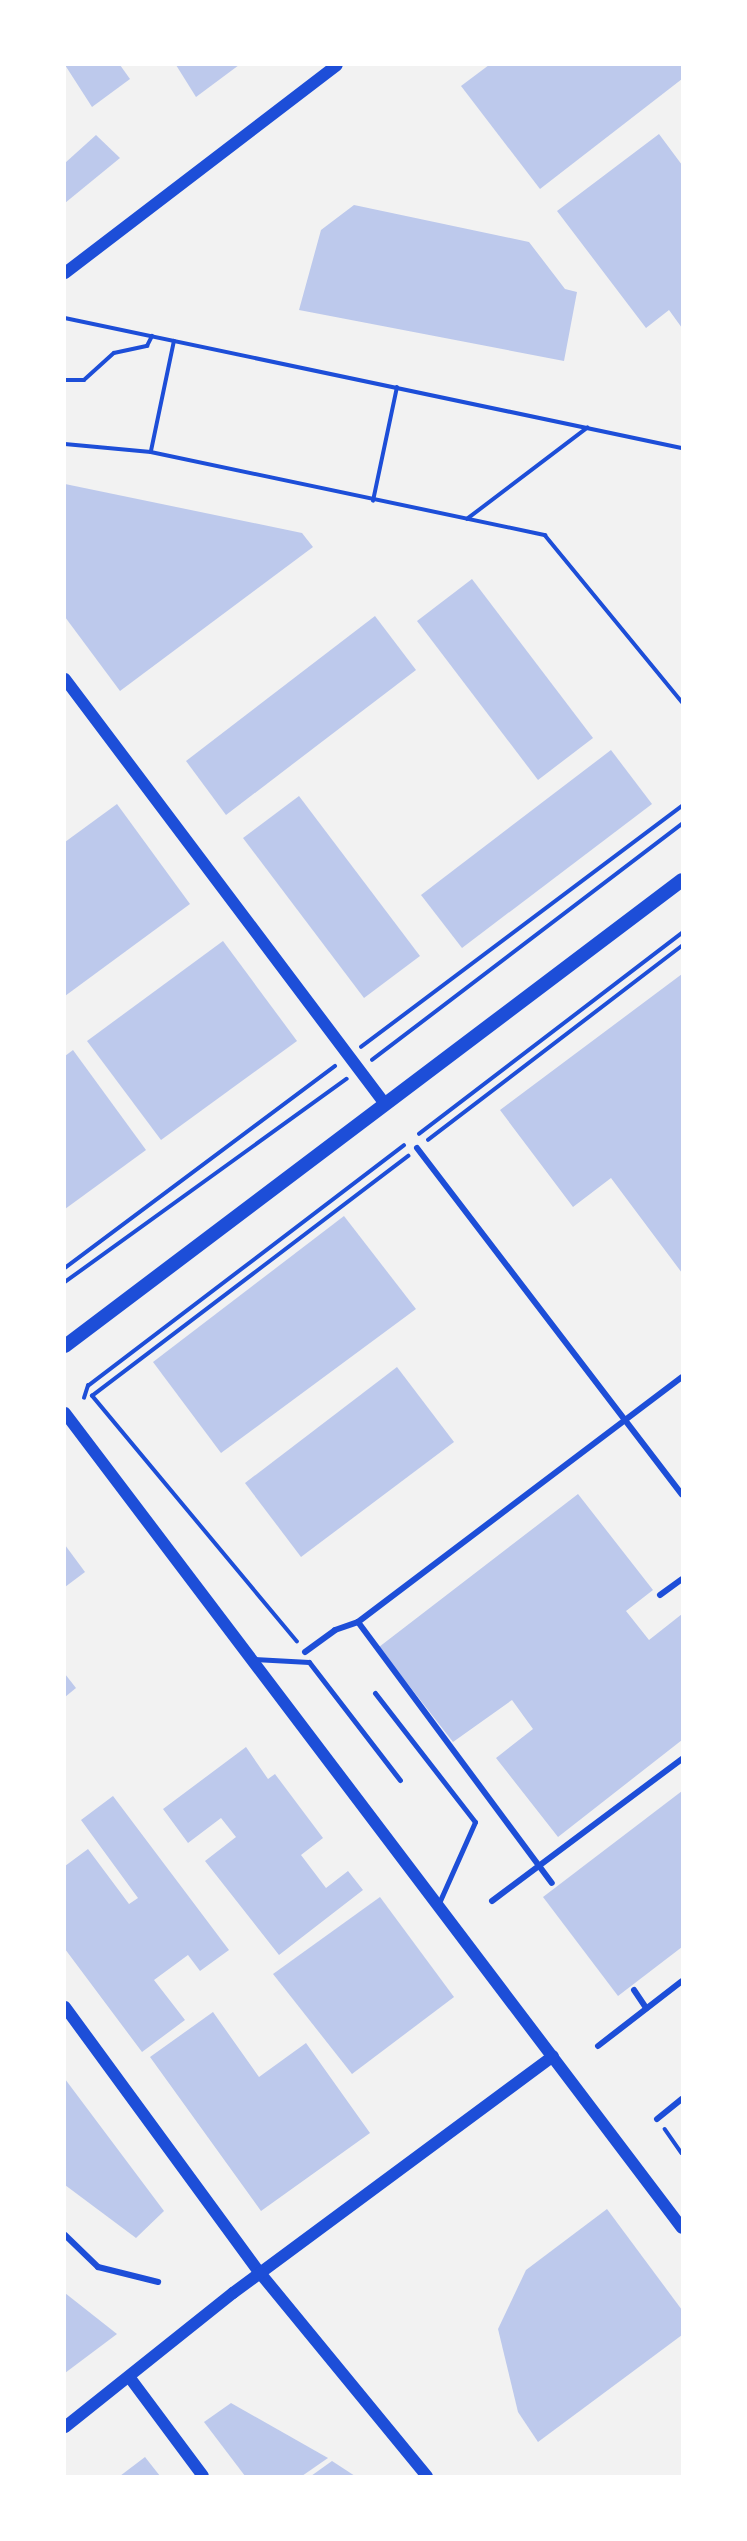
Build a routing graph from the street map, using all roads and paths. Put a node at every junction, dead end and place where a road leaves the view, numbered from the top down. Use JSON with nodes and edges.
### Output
{"nodes":[{"id":1,"x":337,"y":65,"type":"edge"},
{"id":2,"x":65,"y":273,"type":"edge"},
{"id":3,"x":65,"y":318,"type":"edge"},
{"id":4,"x":152,"y":336,"type":"junction"},
{"id":5,"x":174,"y":341,"type":"junction"},
{"id":6,"x":65,"y":380,"type":"edge"},
{"id":7,"x":397,"y":387,"type":"junction"},
{"id":8,"x":587,"y":428,"type":"junction"},
{"id":9,"x":65,"y":444,"type":"edge"},
{"id":10,"x":682,"y":448,"type":"edge"},
{"id":11,"x":151,"y":452,"type":"junction"},
{"id":12,"x":373,"y":501,"type":"junction"},
{"id":13,"x":467,"y":519,"type":"junction"},
{"id":14,"x":65,"y":679,"type":"edge"},
{"id":15,"x":682,"y":702,"type":"edge"},
{"id":16,"x":682,"y":807,"type":"edge"},
{"id":17,"x":682,"y":824,"type":"edge"},
{"id":18,"x":682,"y":880,"type":"edge"},
{"id":19,"x":682,"y":933,"type":"edge"},
{"id":20,"x":682,"y":946,"type":"edge"},
{"id":21,"x":349,"y":1056,"type":"junction"},
{"id":22,"x":359,"y":1070,"type":"junction"},
{"id":23,"x":385,"y":1104,"type":"junction"},
{"id":24,"x":417,"y":1148,"type":"junction"},
{"id":25,"x":65,"y":1268,"type":"edge"},
{"id":26,"x":65,"y":1282,"type":"edge"},
{"id":27,"x":65,"y":1346,"type":"edge"},
{"id":28,"x":682,"y":1377,"type":"edge"},
{"id":29,"x":92,"y":1396,"type":"junction"},
{"id":30,"x":65,"y":1413,"type":"edge"},
{"id":31,"x":626,"y":1419,"type":"junction"},
{"id":32,"x":682,"y":1494,"type":"edge"},
{"id":33,"x":682,"y":1579,"type":"edge"},
{"id":34,"x":660,"y":1595,"type":"dead end"},
{"id":35,"x":358,"y":1622,"type":"junction"},
{"id":36,"x":305,"y":1652,"type":"joint"},
{"id":37,"x":251,"y":1658,"type":"junction"},
{"id":38,"x":375,"y":1693,"type":"dead end"},
{"id":39,"x":682,"y":1759,"type":"edge"},
{"id":40,"x":400,"y":1780,"type":"dead end"},
{"id":41,"x":539,"y":1866,"type":"junction"},
{"id":42,"x":552,"y":1883,"type":"dead end"},
{"id":43,"x":492,"y":1901,"type":"dead end"},
{"id":44,"x":438,"y":1905,"type":"junction"},
{"id":45,"x":682,"y":1981,"type":"edge"},
{"id":46,"x":634,"y":1990,"type":"dead end"},
{"id":47,"x":65,"y":2007,"type":"edge"},
{"id":48,"x":646,"y":2008,"type":"junction"},
{"id":49,"x":598,"y":2046,"type":"dead end"},
{"id":50,"x":553,"y":2056,"type":"junction"},
{"id":51,"x":682,"y":2099,"type":"edge"},
{"id":52,"x":657,"y":2119,"type":"joint"},
{"id":53,"x":682,"y":2153,"type":"edge"},
{"id":54,"x":682,"y":2228,"type":"edge"},
{"id":55,"x":65,"y":2235,"type":"edge"},
{"id":56,"x":260,"y":2273,"type":"junction"},
{"id":57,"x":158,"y":2282,"type":"dead end"},
{"id":58,"x":130,"y":2378,"type":"junction"},
{"id":59,"x":65,"y":2427,"type":"edge"},
{"id":60,"x":203,"y":2476,"type":"edge"},
{"id":61,"x":427,"y":2476,"type":"edge"}],
"edges":[{"from":1,"to":2,"type":"street"},
{"from":3,"to":4,"type":"path"},
{"from":4,"to":5,"type":"path"},
{"from":4,"to":6,"type":"path"},
{"from":5,"to":7,"type":"path"},
{"from":5,"to":11,"type":"path"},
{"from":7,"to":8,"type":"path"},
{"from":7,"to":12,"type":"path"},
{"from":8,"to":10,"type":"path"},
{"from":8,"to":13,"type":"path"},
{"from":9,"to":11,"type":"path"},
{"from":11,"to":12,"type":"path"},
{"from":12,"to":13,"type":"path"},
{"from":13,"to":15,"type":"path"},
{"from":14,"to":21,"type":"street"},
{"from":16,"to":21,"type":"path"},
{"from":17,"to":22,"type":"path"},
{"from":18,"to":23,"type":"main road"},
{"from":19,"to":29,"type":"path"},
{"from":20,"to":24,"type":"path"},
{"from":21,"to":22,"type":"street"},
{"from":21,"to":25,"type":"path"},
{"from":22,"to":23,"type":"street"},
{"from":22,"to":26,"type":"path"},
{"from":23,"to":27,"type":"main road"},
{"from":24,"to":29,"type":"path"},
{"from":24,"to":31,"type":"street"},
{"from":28,"to":31,"type":"street"},
{"from":29,"to":36,"type":"path"},
{"from":30,"to":37,"type":"street"},
{"from":31,"to":32,"type":"street"},
{"from":31,"to":35,"type":"street"},
{"from":33,"to":34,"type":"street"},
{"from":35,"to":36,"type":"street"},
{"from":35,"to":41,"type":"street"},
{"from":37,"to":40,"type":"lane"},
{"from":37,"to":44,"type":"street"},
{"from":38,"to":44,"type":"lane"},
{"from":39,"to":41,"type":"street"},
{"from":41,"to":42,"type":"street"},
{"from":41,"to":43,"type":"street"},
{"from":44,"to":50,"type":"street"},
{"from":45,"to":48,"type":"street"},
{"from":46,"to":48,"type":"street"},
{"from":47,"to":56,"type":"street"},
{"from":48,"to":49,"type":"street"},
{"from":50,"to":54,"type":"street"},
{"from":50,"to":56,"type":"street"},
{"from":51,"to":52,"type":"street"},
{"from":52,"to":53,"type":"path"},
{"from":55,"to":57,"type":"street"},
{"from":56,"to":58,"type":"street"},
{"from":56,"to":61,"type":"street"},
{"from":58,"to":59,"type":"street"},
{"from":58,"to":60,"type":"street"}]}
